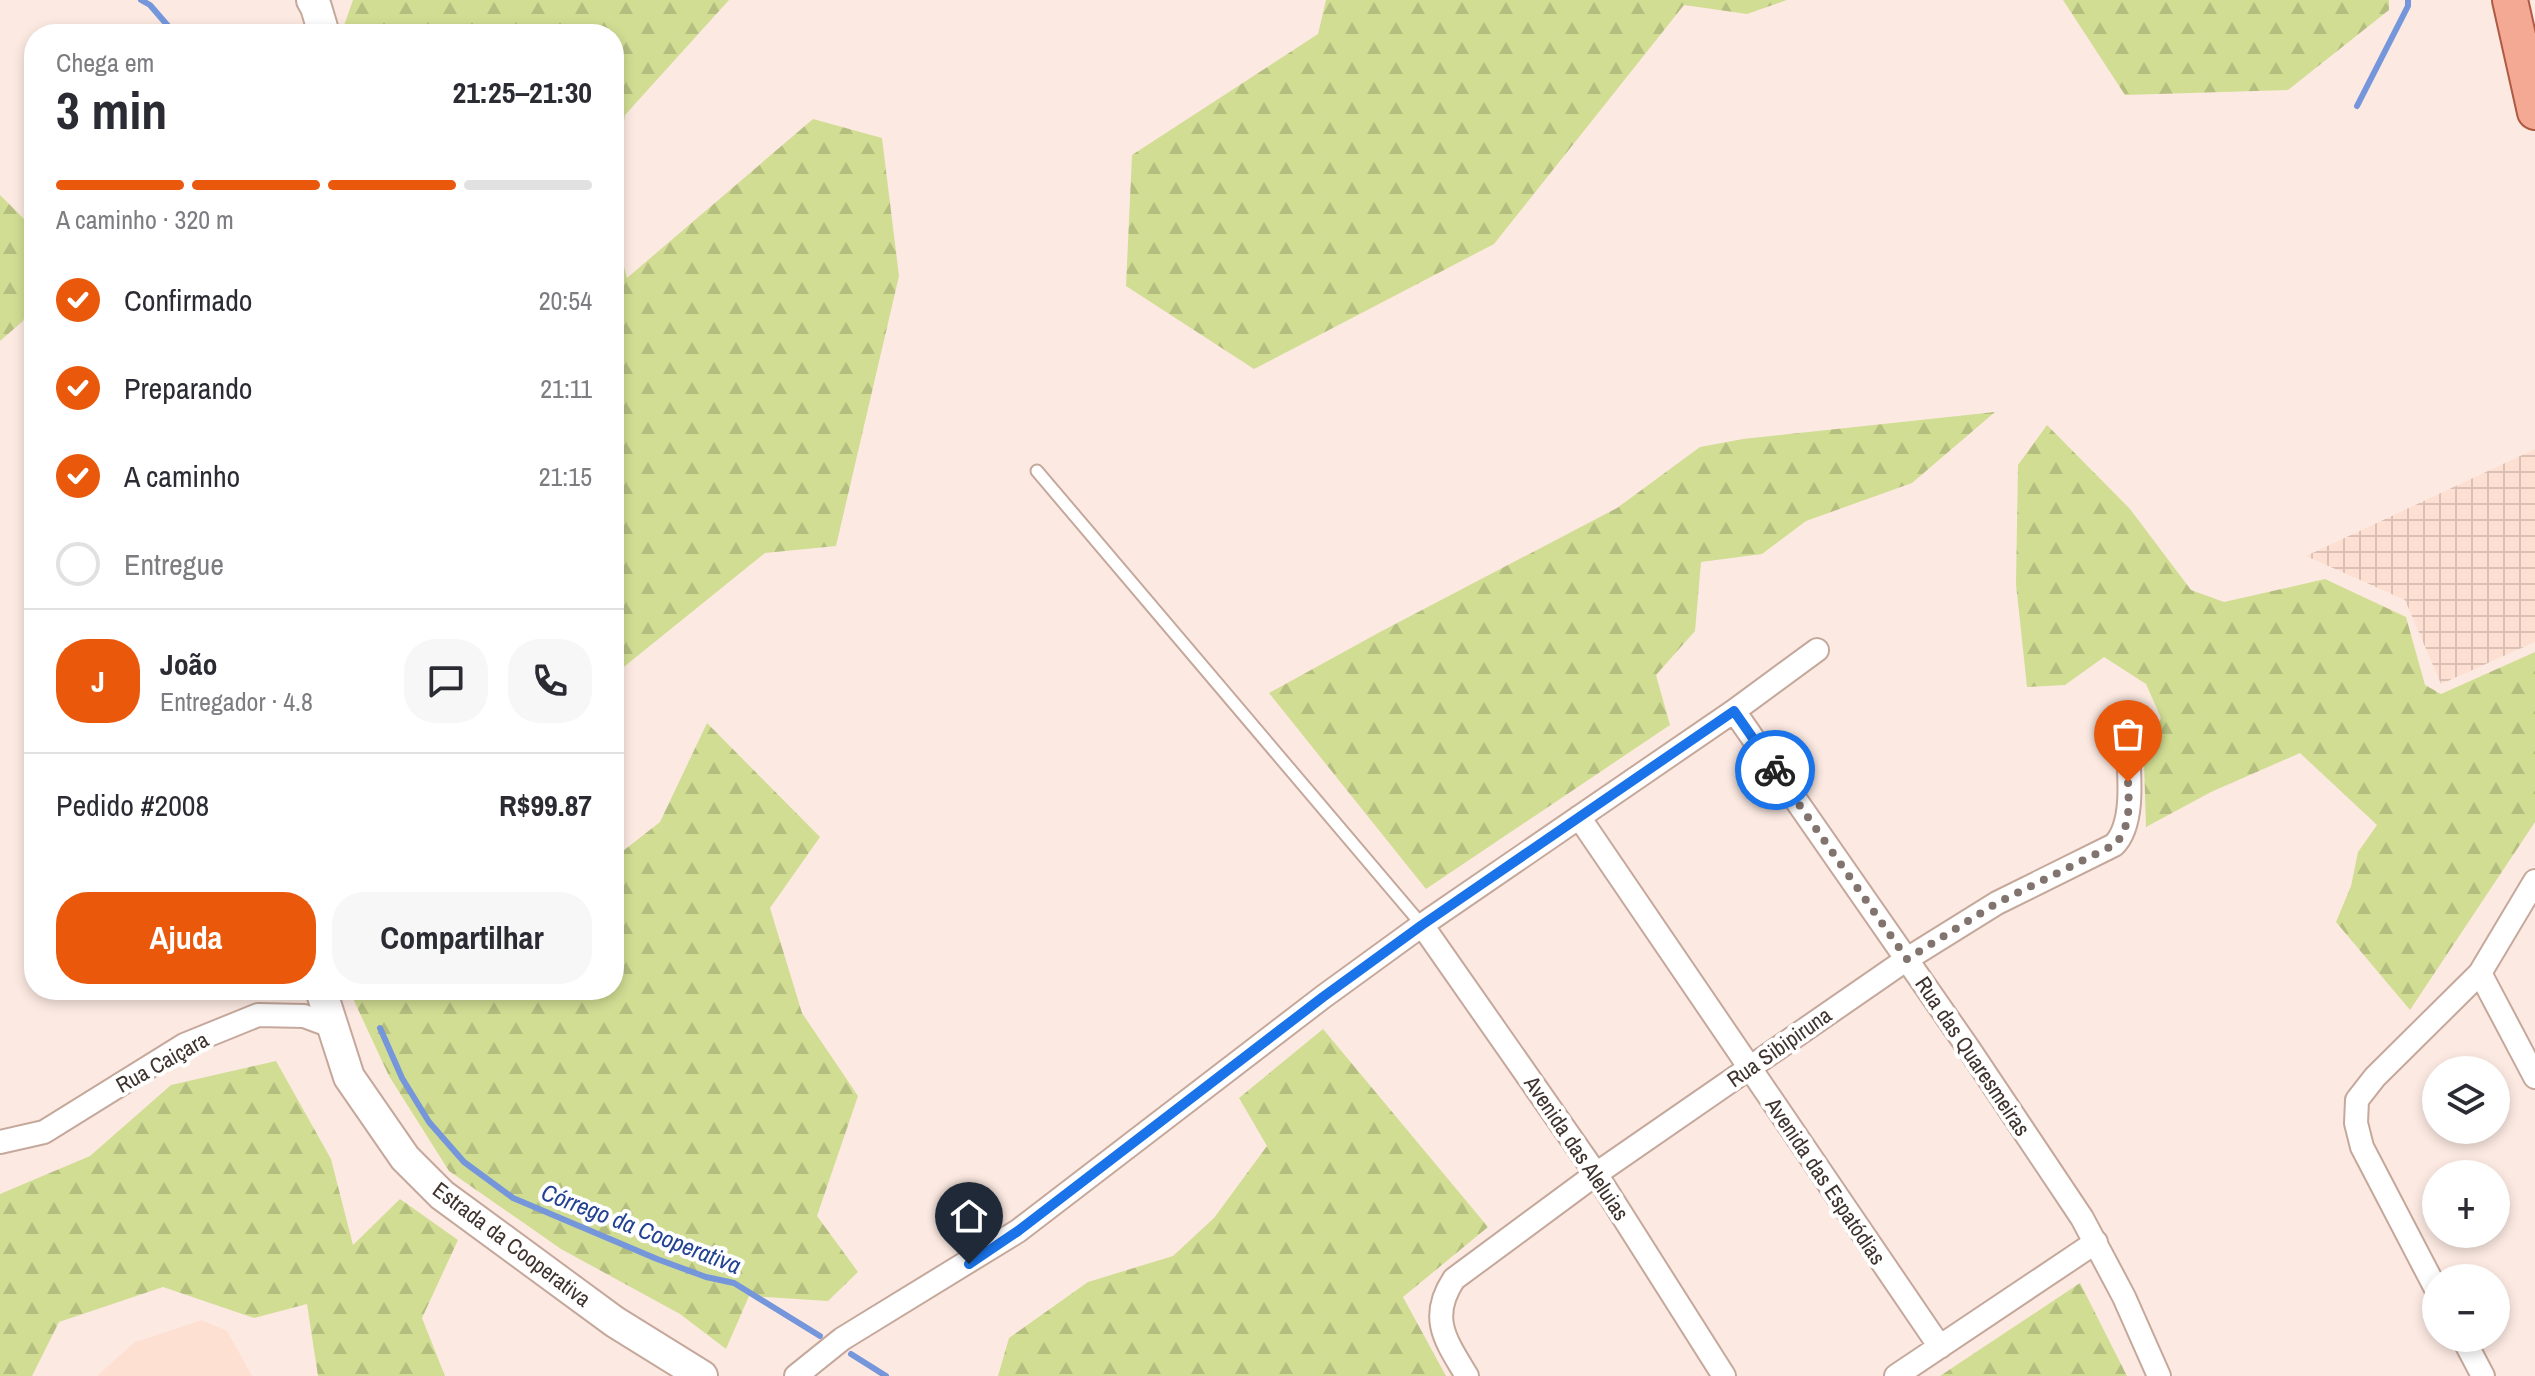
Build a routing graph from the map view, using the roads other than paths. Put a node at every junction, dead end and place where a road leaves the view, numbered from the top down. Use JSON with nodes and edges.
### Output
{"nodes":[{"id":1,"x":312,"y":0,"type":"edge"},
{"id":2,"x":2510,"y":0,"type":"edge"},
{"id":3,"x":320,"y":24,"type":"edge"},
{"id":4,"x":2535,"y":112,"type":"edge"},
{"id":5,"x":1037,"y":471,"type":"dead end"},
{"id":6,"x":1817,"y":650,"type":"dead end"},
{"id":7,"x":1734,"y":711,"type":"junction"},
{"id":8,"x":2127,"y":734,"type":"dead end"},
{"id":9,"x":1579,"y":817,"type":"junction"},
{"id":10,"x":2535,"y":881,"type":"edge"},
{"id":11,"x":1422,"y":925,"type":"junction"},
{"id":12,"x":1907,"y":959,"type":"junction"},
{"id":13,"x":2480,"y":973,"type":"junction"},
{"id":14,"x":324,"y":1000,"type":"edge"},
{"id":15,"x":331,"y":1026,"type":"junction"},
{"id":16,"x":1748,"y":1068,"type":"junction"},
{"id":17,"x":2535,"y":1077,"type":"edge"},
{"id":18,"x":0,"y":1142,"type":"edge"},
{"id":19,"x":1596,"y":1174,"type":"junction"},
{"id":20,"x":2096,"y":1242,"type":"junction"},
{"id":21,"x":2423,"y":1264,"type":"edge"},
{"id":22,"x":1940,"y":1347,"type":"junction"},
{"id":23,"x":2470,"y":1352,"type":"edge"},
{"id":24,"x":697,"y":1375,"type":"edge"},
{"id":25,"x":796,"y":1376,"type":"edge"},
{"id":26,"x":1467,"y":1376,"type":"edge"},
{"id":27,"x":1724,"y":1376,"type":"edge"},
{"id":28,"x":1896,"y":1376,"type":"edge"},
{"id":29,"x":2159,"y":1376,"type":"edge"},
{"id":30,"x":2483,"y":1376,"type":"edge"}],
"edges":[{"from":1,"to":3,"type":"main road"},
{"from":2,"to":4,"type":"main road"},
{"from":5,"to":11,"type":"lane"},
{"from":6,"to":7,"type":"street"},
{"from":7,"to":9,"type":"street"},
{"from":7,"to":12,"type":"street","name":"Rua das Quaresmeiras"},
{"from":8,"to":12,"type":"street","name":"Rua Sibipiruna"},
{"from":9,"to":11,"type":"street"},
{"from":9,"to":16,"type":"street","name":"Avenida das Espatódias"},
{"from":10,"to":13,"type":"street"},
{"from":11,"to":19,"type":"street","name":"Avenida das Aleluias"},
{"from":11,"to":25,"type":"street"},
{"from":12,"to":16,"type":"street","name":"Rua Sibipiruna"},
{"from":12,"to":20,"type":"street","name":"Rua das Quaresmeiras"},
{"from":13,"to":17,"type":"street"},
{"from":13,"to":21,"type":"street"},
{"from":14,"to":15,"type":"main road","name":"Estrada da Cooperativa"},
{"from":15,"to":18,"type":"street","name":"Rua Caiçara"},
{"from":15,"to":24,"type":"main road","name":"Estrada da Cooperativa"},
{"from":16,"to":19,"type":"street","name":"Rua Sibipiruna"},
{"from":16,"to":22,"type":"street","name":"Avenida das Espatódias"},
{"from":19,"to":26,"type":"street","name":"Rua Sibipiruna"},
{"from":19,"to":27,"type":"street","name":"Avenida das Aleluias"},
{"from":20,"to":22,"type":"street"},
{"from":20,"to":29,"type":"street","name":"Rua das Quaresmeiras"},
{"from":22,"to":28,"type":"street"},
{"from":23,"to":30,"type":"street"}]}
